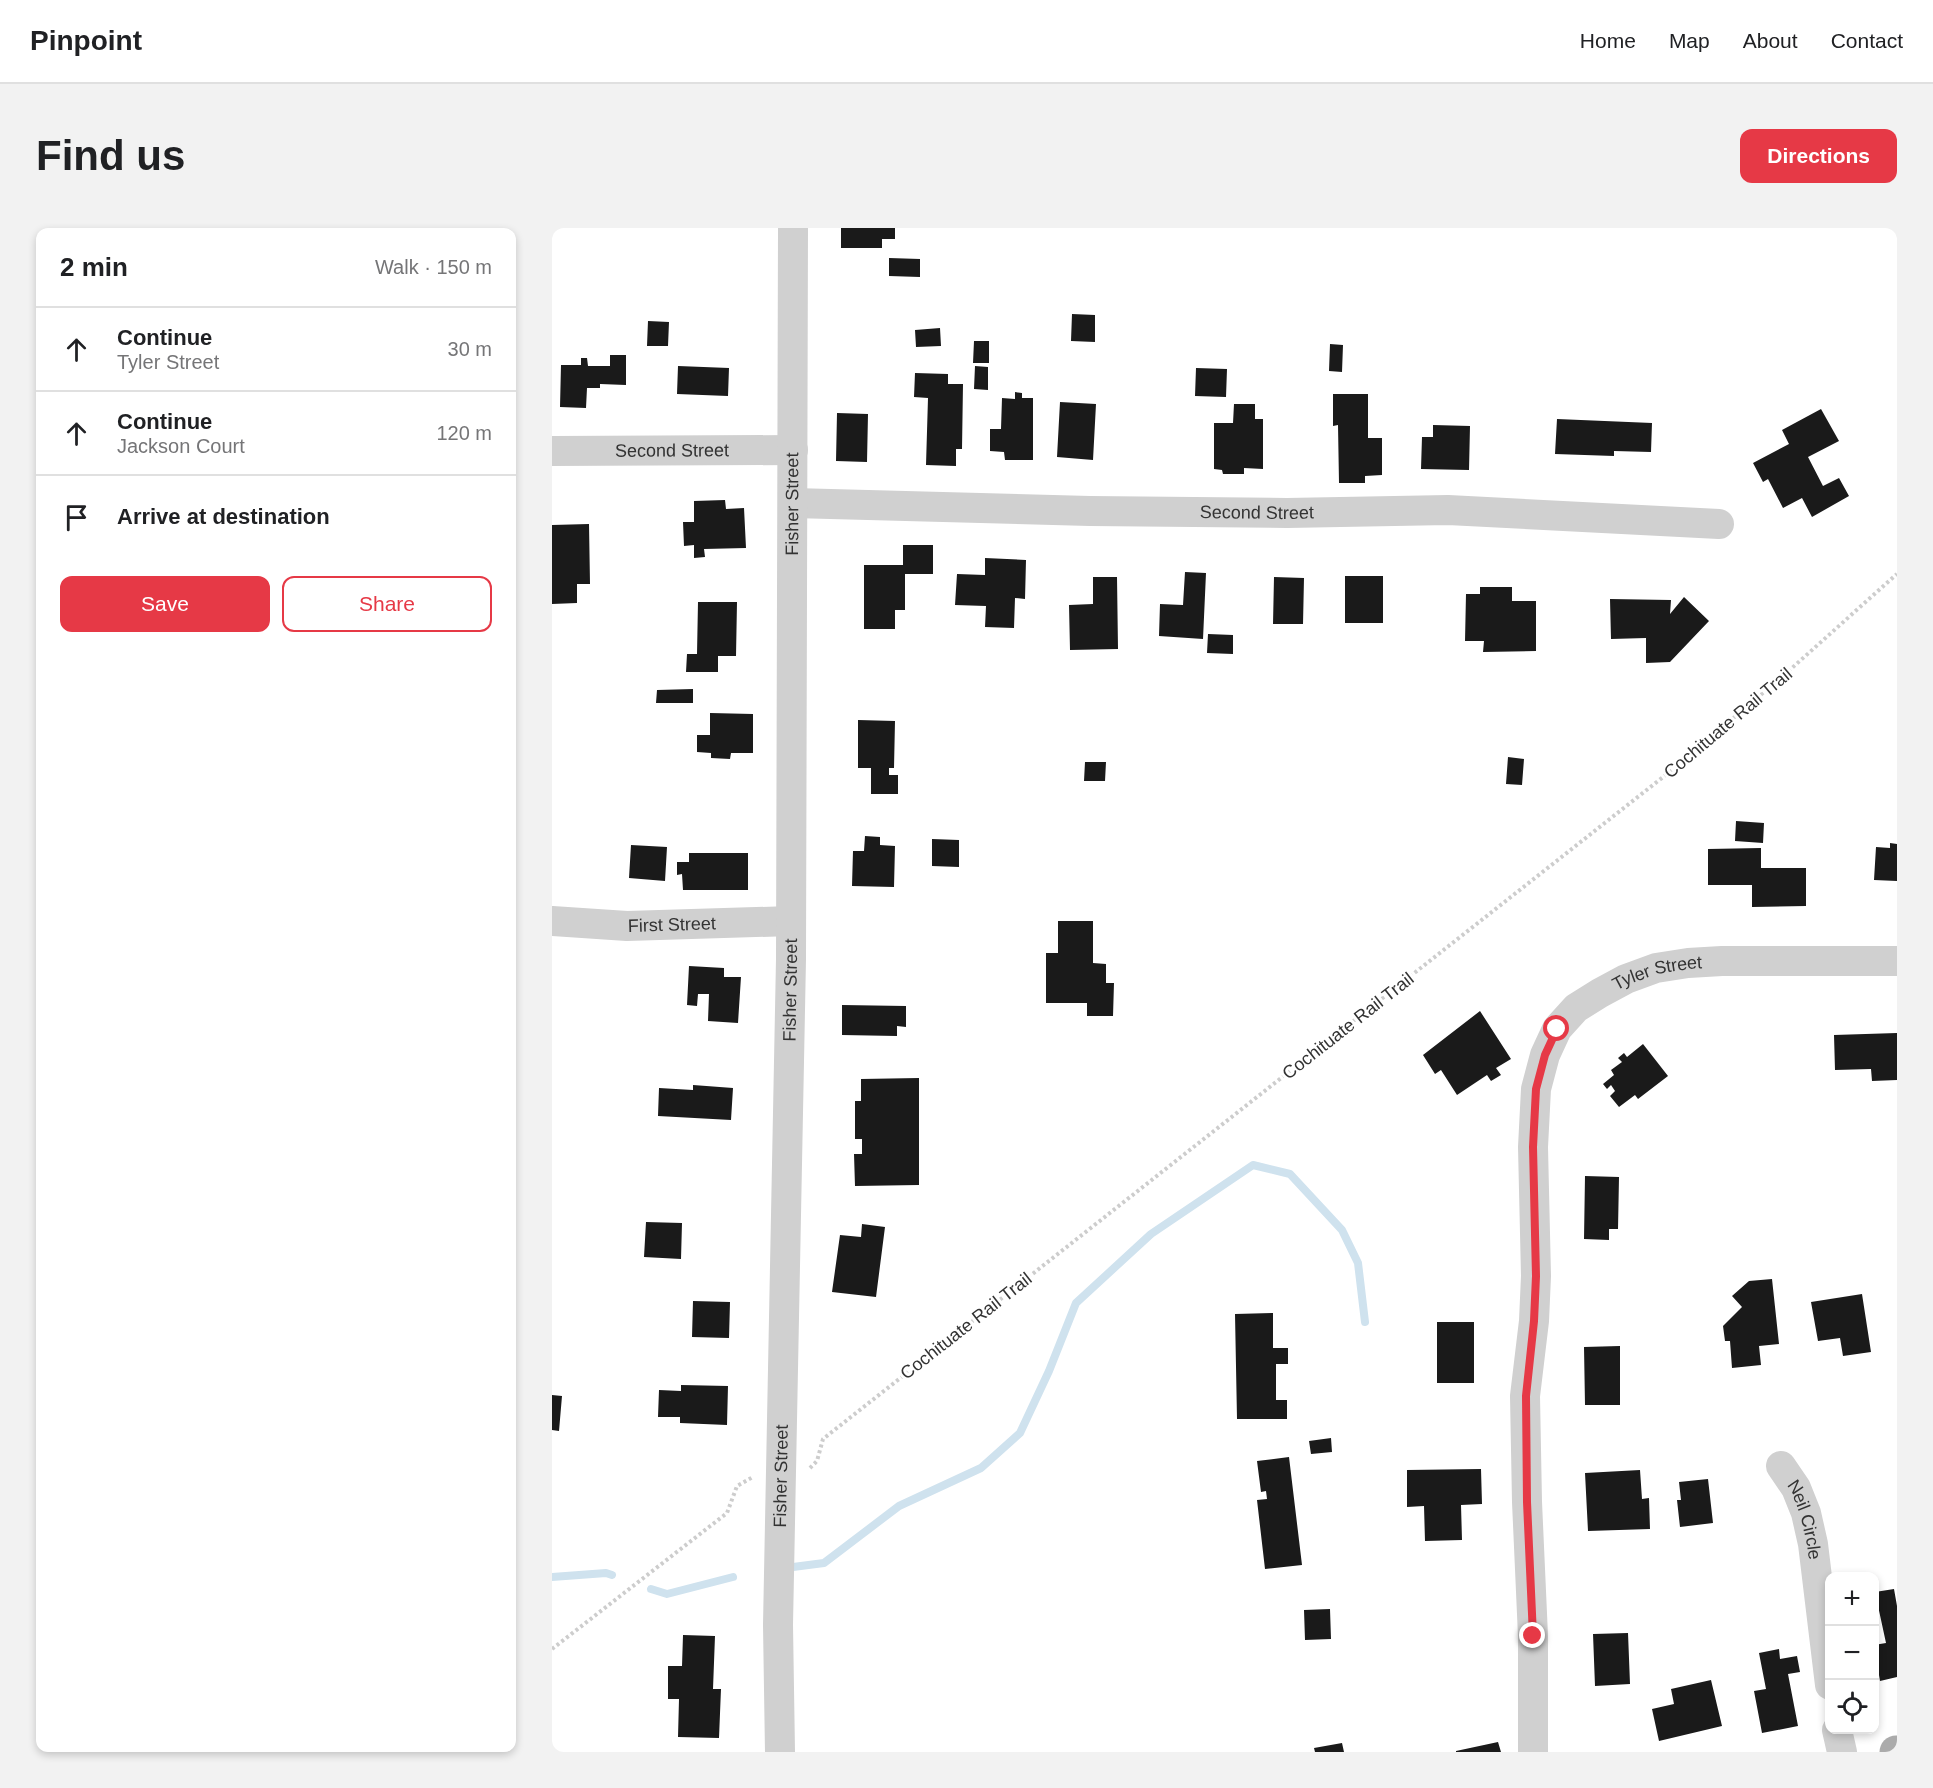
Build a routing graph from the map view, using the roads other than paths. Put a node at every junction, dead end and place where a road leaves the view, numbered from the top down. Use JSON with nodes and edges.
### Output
{"nodes":[{"id":1,"x":794,"y":228,"type":"edge"},
{"id":2,"x":793,"y":450,"type":"junction"},
{"id":3,"x":552,"y":451,"type":"edge"},
{"id":4,"x":793,"y":503,"type":"junction"},
{"id":5,"x":1719,"y":524,"type":"dead end"},
{"id":6,"x":552,"y":921,"type":"edge"},
{"id":7,"x":791,"y":921,"type":"junction"},
{"id":8,"x":1897,"y":961,"type":"edge"},
{"id":9,"x":1781,"y":1466,"type":"dead end"},
{"id":10,"x":1829,"y":1680,"type":"edge"},
{"id":11,"x":1838,"y":1734,"type":"edge"},
{"id":12,"x":780,"y":1752,"type":"edge"},
{"id":13,"x":1533,"y":1752,"type":"edge"},
{"id":14,"x":1842,"y":1752,"type":"edge"}],
"edges":[{"from":1,"to":2,"type":"street","name":"Fisher Street"},
{"from":2,"to":3,"type":"street","name":"Second Street"},
{"from":2,"to":4,"type":"street","name":"Fisher Street"},
{"from":4,"to":5,"type":"street","name":"Second Street"},
{"from":4,"to":7,"type":"street","name":"Fisher Street"},
{"from":6,"to":7,"type":"street","name":"First Street"},
{"from":7,"to":12,"type":"street","name":"Fisher Street"},
{"from":8,"to":13,"type":"street","name":"Tyler Street"},
{"from":9,"to":10,"type":"street","name":"Neil Circle"},
{"from":11,"to":14,"type":"street"}]}
